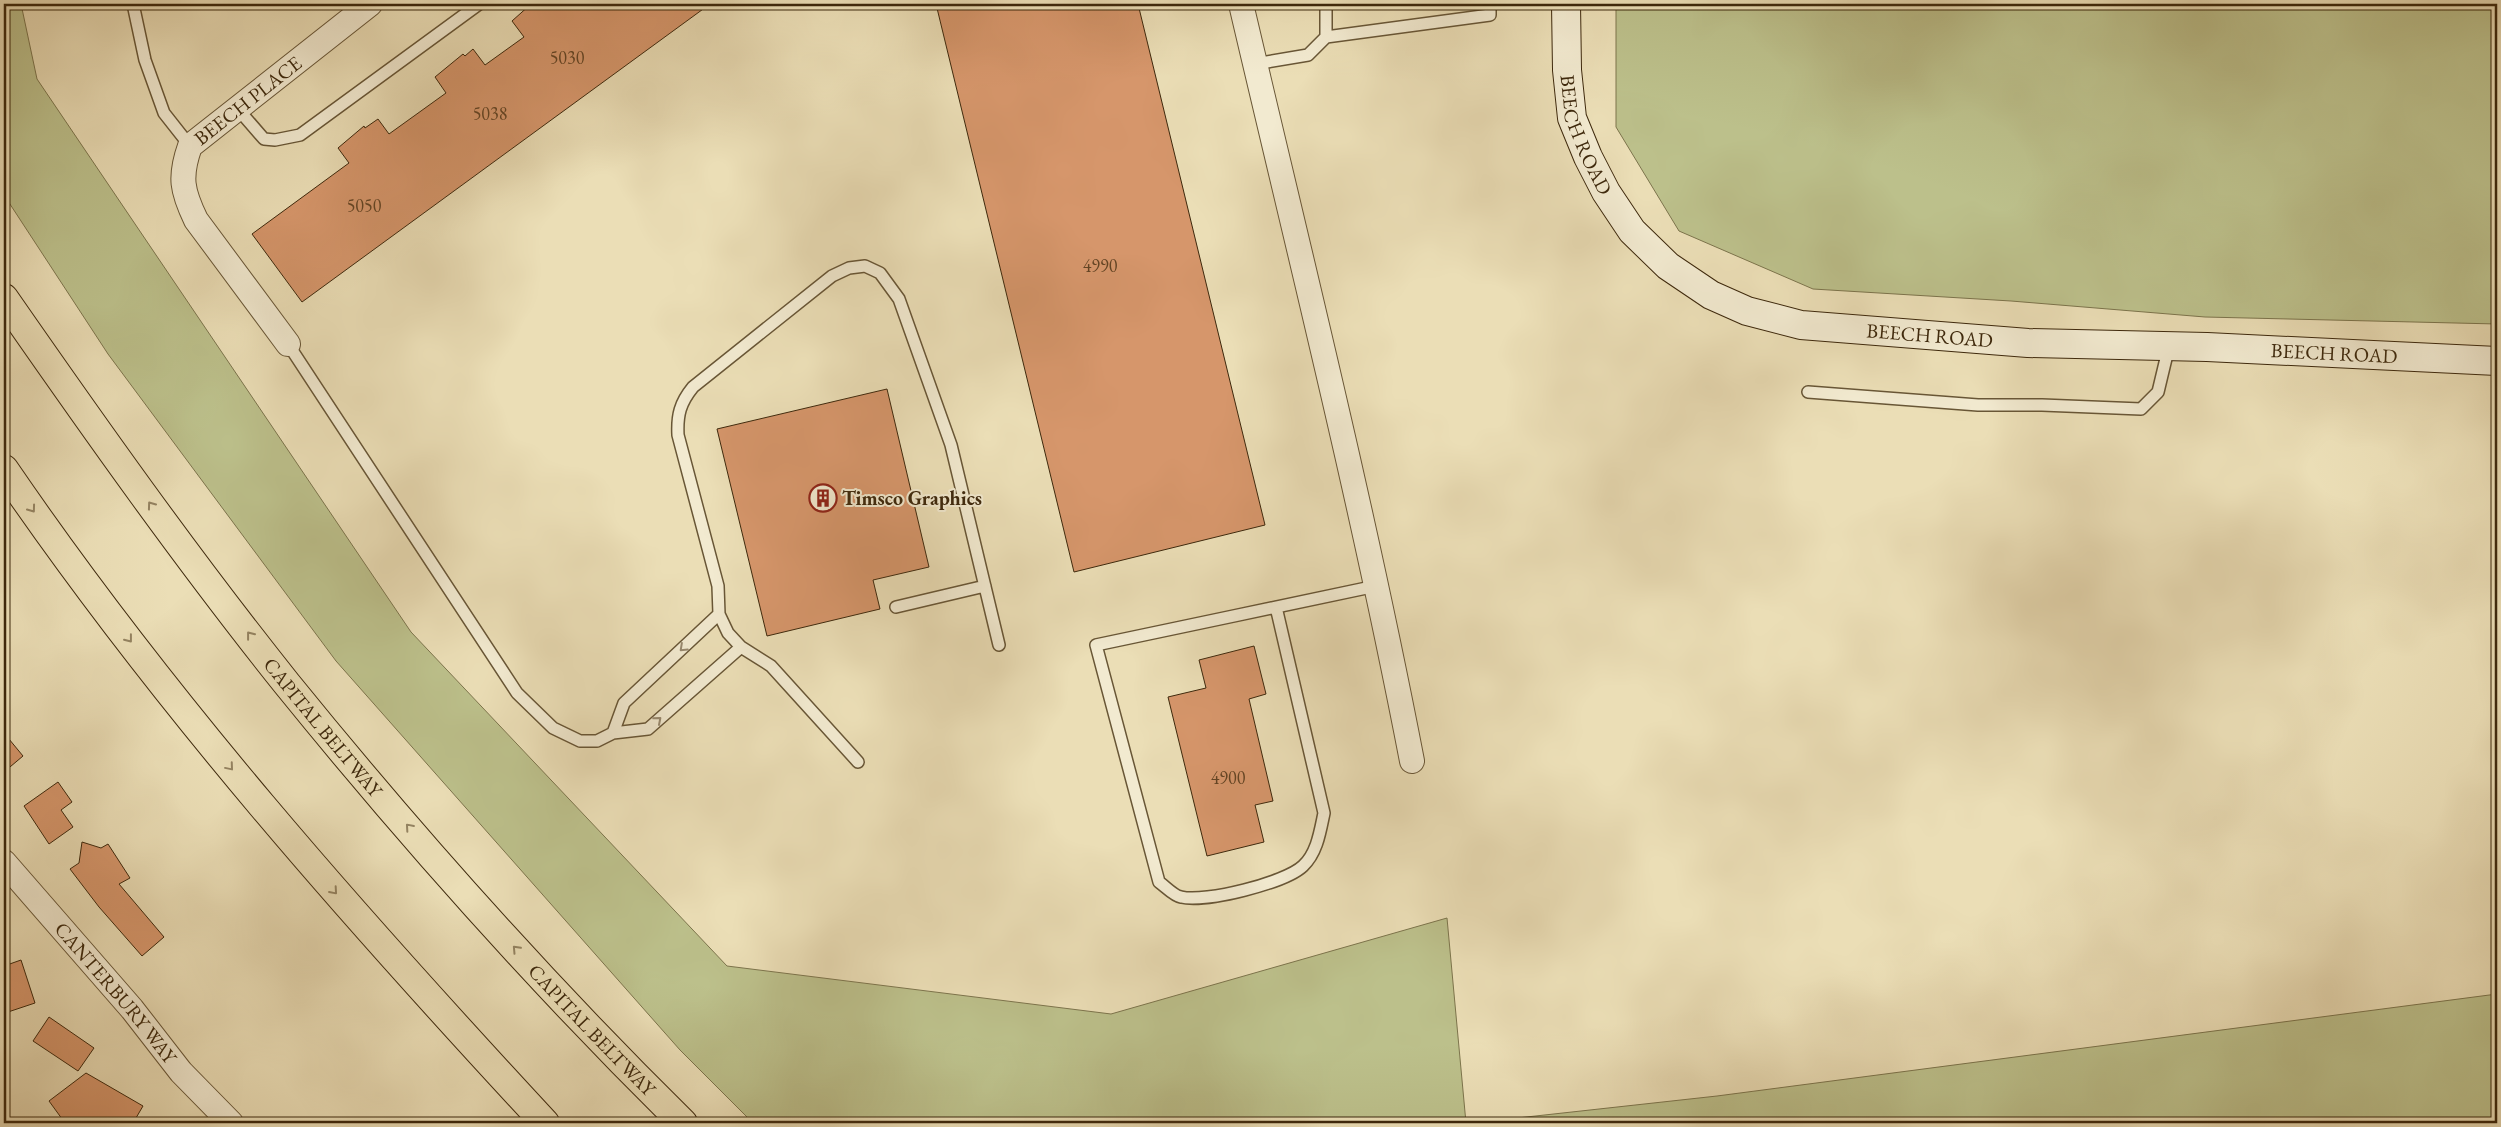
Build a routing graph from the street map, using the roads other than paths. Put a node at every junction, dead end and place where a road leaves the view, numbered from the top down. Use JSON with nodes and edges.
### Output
{"nodes":[{"id":1,"x":133,"y":4,"type":"edge"},
{"id":2,"x":370,"y":4,"type":"edge"},
{"id":3,"x":479,"y":4,"type":"edge"},
{"id":4,"x":1241,"y":4,"type":"edge"},
{"id":5,"x":1326,"y":4,"type":"edge"},
{"id":6,"x":1490,"y":4,"type":"edge"},
{"id":7,"x":1566,"y":4,"type":"edge"},
{"id":8,"x":1326,"y":37,"type":"junction"},
{"id":9,"x":1255,"y":64,"type":"junction"},
{"id":10,"x":237,"y":108,"type":"junction"},
{"id":11,"x":190,"y":146,"type":"junction"},
{"id":12,"x":4,"y":298,"type":"edge"},
{"id":13,"x":288,"y":344,"type":"joint"},
{"id":14,"x":2169,"y":346,"type":"junction"},
{"id":15,"x":2497,"y":361,"type":"edge"},
{"id":16,"x":1808,"y":392,"type":"dead end"},
{"id":17,"x":4,"y":469,"type":"edge"},
{"id":18,"x":985,"y":586,"type":"junction"},
{"id":19,"x":1376,"y":586,"type":"junction"},
{"id":20,"x":896,"y":607,"type":"dead end"},
{"id":21,"x":1276,"y":607,"type":"junction"},
{"id":22,"x":719,"y":614,"type":"junction"},
{"id":23,"x":999,"y":645,"type":"dead end"},
{"id":24,"x":741,"y":647,"type":"junction"},
{"id":25,"x":613,"y":733,"type":"junction"},
{"id":26,"x":1412,"y":761,"type":"dead end"},
{"id":27,"x":858,"y":762,"type":"dead end"},
{"id":28,"x":4,"y":862,"type":"edge"},
{"id":29,"x":231,"y":1123,"type":"edge"},
{"id":30,"x":545,"y":1123,"type":"edge"},
{"id":31,"x":683,"y":1123,"type":"edge"}],
"edges":[{"from":1,"to":11,"type":"lane"},
{"from":2,"to":10,"type":"street","name":"BEECH PLACE"},
{"from":3,"to":10,"type":"lane"},
{"from":4,"to":9,"type":"street"},
{"from":5,"to":8,"type":"lane"},
{"from":6,"to":8,"type":"lane"},
{"from":7,"to":14,"type":"street","name":"BEECH ROAD"},
{"from":8,"to":9,"type":"lane"},
{"from":9,"to":19,"type":"street"},
{"from":10,"to":11,"type":"street","name":"BEECH PLACE"},
{"from":11,"to":13,"type":"street","name":"BEECH PLACE"},
{"from":31,"to":12,"type":"highway","name":"CAPITAL BELTWAY","one_way":true},
{"from":13,"to":25,"type":"lane"},
{"from":14,"to":15,"type":"street","name":"BEECH ROAD"},
{"from":14,"to":16,"type":"lane"},
{"from":17,"to":30,"type":"highway","one_way":true},
{"from":18,"to":20,"type":"lane"},
{"from":18,"to":22,"type":"lane"},
{"from":18,"to":23,"type":"lane"},
{"from":19,"to":21,"type":"lane"},
{"from":19,"to":26,"type":"street"},
{"from":21,"to":21,"type":"lane"},
{"from":22,"to":24,"type":"lane"},
{"from":22,"to":25,"type":"lane","one_way":true},
{"from":25,"to":24,"type":"lane","one_way":true},
{"from":24,"to":27,"type":"lane"},
{"from":28,"to":29,"type":"street","name":"CANTERBURY WAY"}]}
